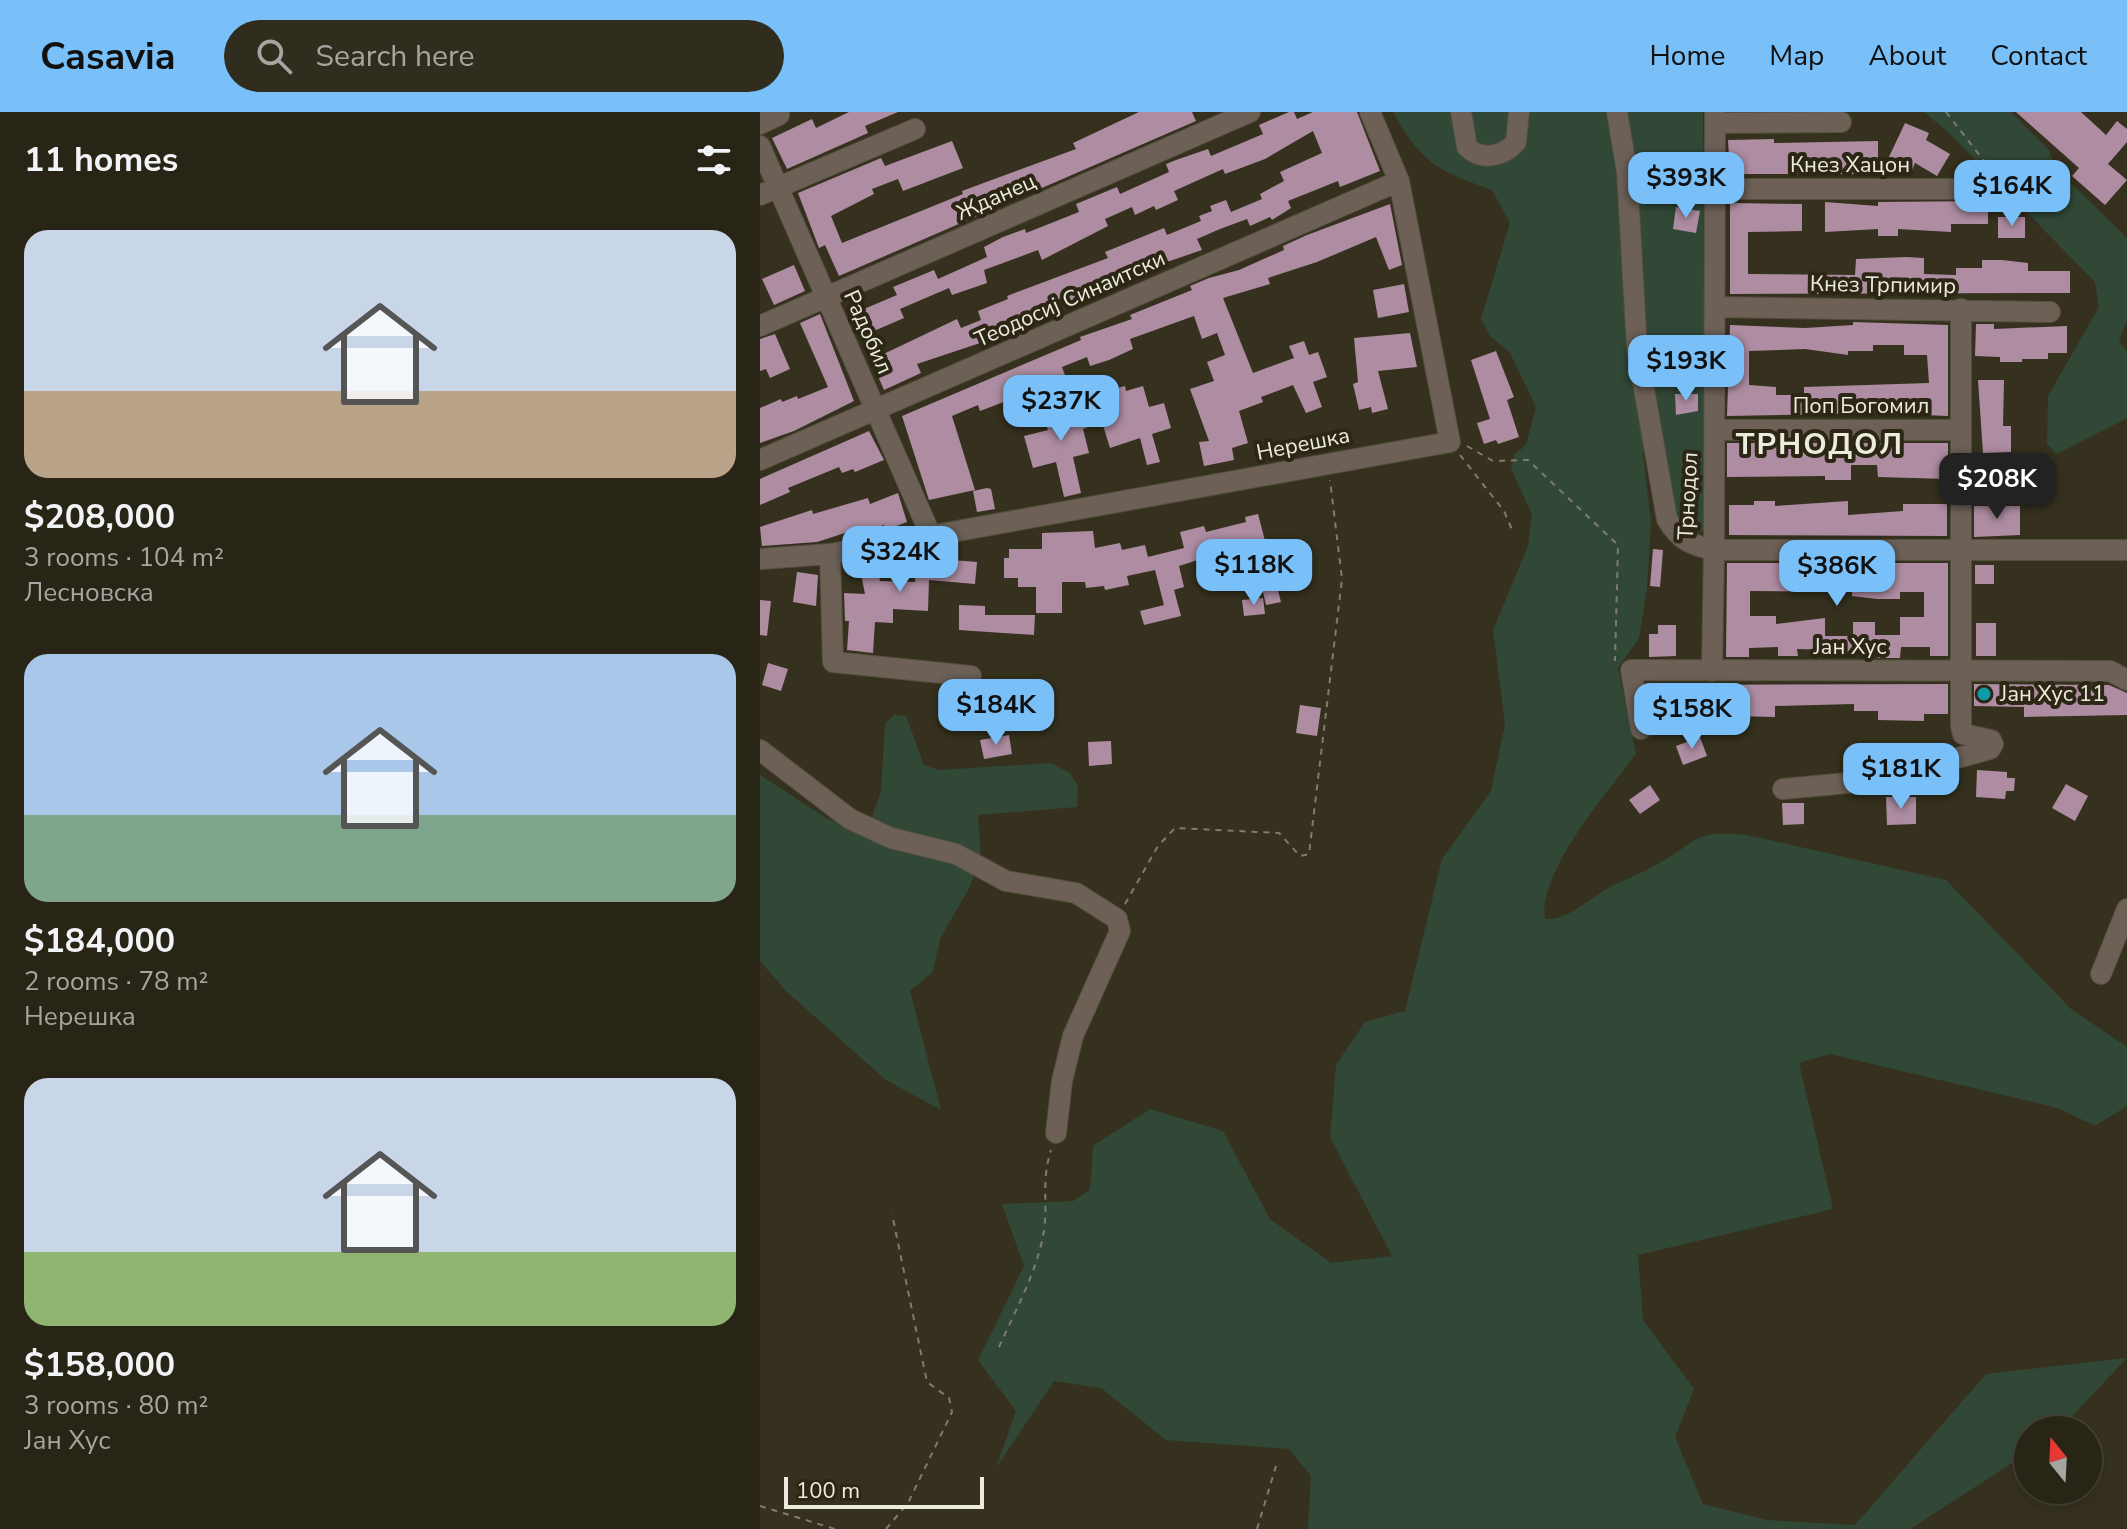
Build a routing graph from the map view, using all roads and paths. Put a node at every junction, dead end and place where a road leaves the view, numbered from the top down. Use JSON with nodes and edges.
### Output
{"nodes":[{"id":1,"x":1250,"y":112,"type":"edge"},
{"id":2,"x":1370,"y":112,"type":"edge"},
{"id":3,"x":1461,"y":112,"type":"edge"},
{"id":4,"x":1519,"y":112,"type":"edge"},
{"id":5,"x":1617,"y":112,"type":"edge"},
{"id":6,"x":1946,"y":112,"type":"edge"},
{"id":7,"x":779,"y":115,"type":"dead end"},
{"id":8,"x":1715,"y":117,"type":"edge"},
{"id":9,"x":1841,"y":122,"type":"dead end"},
{"id":10,"x":760,"y":124,"type":"edge"},
{"id":11,"x":915,"y":129,"type":"dead end"},
{"id":12,"x":760,"y":146,"type":"edge"},
{"id":13,"x":1399,"y":181,"type":"junction"},
{"id":14,"x":1716,"y":189,"type":"junction"},
{"id":15,"x":1985,"y":189,"type":"joint"},
{"id":16,"x":769,"y":191,"type":"edge"},
{"id":17,"x":826,"y":297,"type":"junction"},
{"id":18,"x":1715,"y":307,"type":"junction"},
{"id":19,"x":1961,"y":309,"type":"junction"},
{"id":20,"x":2050,"y":312,"type":"dead end"},
{"id":21,"x":760,"y":326,"type":"edge"},
{"id":22,"x":876,"y":410,"type":"junction"},
{"id":23,"x":1715,"y":430,"type":"junction"},
{"id":24,"x":1959,"y":430,"type":"junction"},
{"id":25,"x":1449,"y":439,"type":"junction"},
{"id":26,"x":760,"y":460,"type":"edge"},
{"id":27,"x":1328,"y":464,"type":"junction"},
{"id":28,"x":1513,"y":532,"type":"dead end"},
{"id":29,"x":931,"y":536,"type":"junction"},
{"id":30,"x":1960,"y":549,"type":"junction"},
{"id":31,"x":1714,"y":550,"type":"junction"},
{"id":32,"x":2127,"y":550,"type":"edge"},
{"id":33,"x":830,"y":554,"type":"junction"},
{"id":34,"x":760,"y":559,"type":"edge"},
{"id":35,"x":1631,"y":670,"type":"junction"},
{"id":36,"x":1712,"y":671,"type":"junction"},
{"id":37,"x":1960,"y":671,"type":"junction"},
{"id":38,"x":971,"y":676,"type":"dead end"},
{"id":39,"x":2127,"y":680,"type":"edge"},
{"id":40,"x":1641,"y":729,"type":"dead end"},
{"id":41,"x":760,"y":750,"type":"edge"},
{"id":42,"x":1783,"y":789,"type":"dead end"},
{"id":43,"x":2127,"y":909,"type":"edge"},
{"id":44,"x":1117,"y":919,"type":"junction"},
{"id":45,"x":2101,"y":974,"type":"dead end"},
{"id":46,"x":1056,"y":1133,"type":"joint"},
{"id":47,"x":892,"y":1214,"type":"dead end"},
{"id":48,"x":999,"y":1347,"type":"dead end"},
{"id":49,"x":1276,"y":1466,"type":"dead end"},
{"id":50,"x":760,"y":1506,"type":"edge"},
{"id":51,"x":835,"y":1529,"type":"edge"},
{"id":52,"x":886,"y":1529,"type":"edge"},
{"id":53,"x":1257,"y":1529,"type":"edge"}],
"edges":[{"from":1,"to":17,"type":"street","name":"Жданец"},
{"from":2,"to":13,"type":"street"},
{"from":3,"to":4,"type":"street"},
{"from":5,"to":31,"type":"street","name":"Трнодол"},
{"from":6,"to":15,"type":"path"},
{"from":7,"to":10,"type":"street"},
{"from":8,"to":9,"type":"street","name":"Трнодол"},
{"from":8,"to":14,"type":"street","name":"Трнодол"},
{"from":11,"to":16,"type":"street"},
{"from":12,"to":16,"type":"street","name":"Радобил"},
{"from":13,"to":22,"type":"street","name":"Теодосиј Синаитски"},
{"from":13,"to":25,"type":"street"},
{"from":14,"to":15,"type":"street","name":"Кнез Хацон"},
{"from":14,"to":18,"type":"street","name":"Трнодол"},
{"from":16,"to":17,"type":"street","name":"Радобил"},
{"from":17,"to":21,"type":"street","name":"Жданец"},
{"from":17,"to":22,"type":"street","name":"Радобил"},
{"from":18,"to":19,"type":"street","name":"Кнез Трпимир"},
{"from":18,"to":23,"type":"street","name":"Трнодол"},
{"from":19,"to":20,"type":"street","name":"Кнез Трпимир"},
{"from":19,"to":24,"type":"street"},
{"from":22,"to":26,"type":"street","name":"Теодосиј Синаитски"},
{"from":22,"to":29,"type":"street","name":"Радобил"},
{"from":23,"to":24,"type":"street","name":"Поп Богомил"},
{"from":23,"to":31,"type":"street","name":"Трнодол"},
{"from":24,"to":30,"type":"street"},
{"from":25,"to":27,"type":"street","name":"Нерешка"},
{"from":25,"to":28,"type":"path"},
{"from":25,"to":35,"type":"path"},
{"from":27,"to":29,"type":"street","name":"Нерешка"},
{"from":27,"to":44,"type":"path"},
{"from":29,"to":33,"type":"street","name":"Нерешка"},
{"from":30,"to":31,"type":"street"},
{"from":30,"to":32,"type":"street"},
{"from":30,"to":37,"type":"street"},
{"from":31,"to":36,"type":"street"},
{"from":33,"to":34,"type":"street","name":"Нерешка"},
{"from":33,"to":38,"type":"street"},
{"from":35,"to":36,"type":"street","name":"Јан Хус"},
{"from":35,"to":40,"type":"street"},
{"from":36,"to":37,"type":"street","name":"Јан Хус"},
{"from":37,"to":39,"type":"street","name":"Јан Хус"},
{"from":37,"to":42,"type":"street"},
{"from":41,"to":44,"type":"street"},
{"from":43,"to":45,"type":"street"},
{"from":44,"to":46,"type":"street"},
{"from":46,"to":48,"type":"path"},
{"from":47,"to":52,"type":"path"},
{"from":49,"to":53,"type":"path"},
{"from":50,"to":51,"type":"path"}]}
